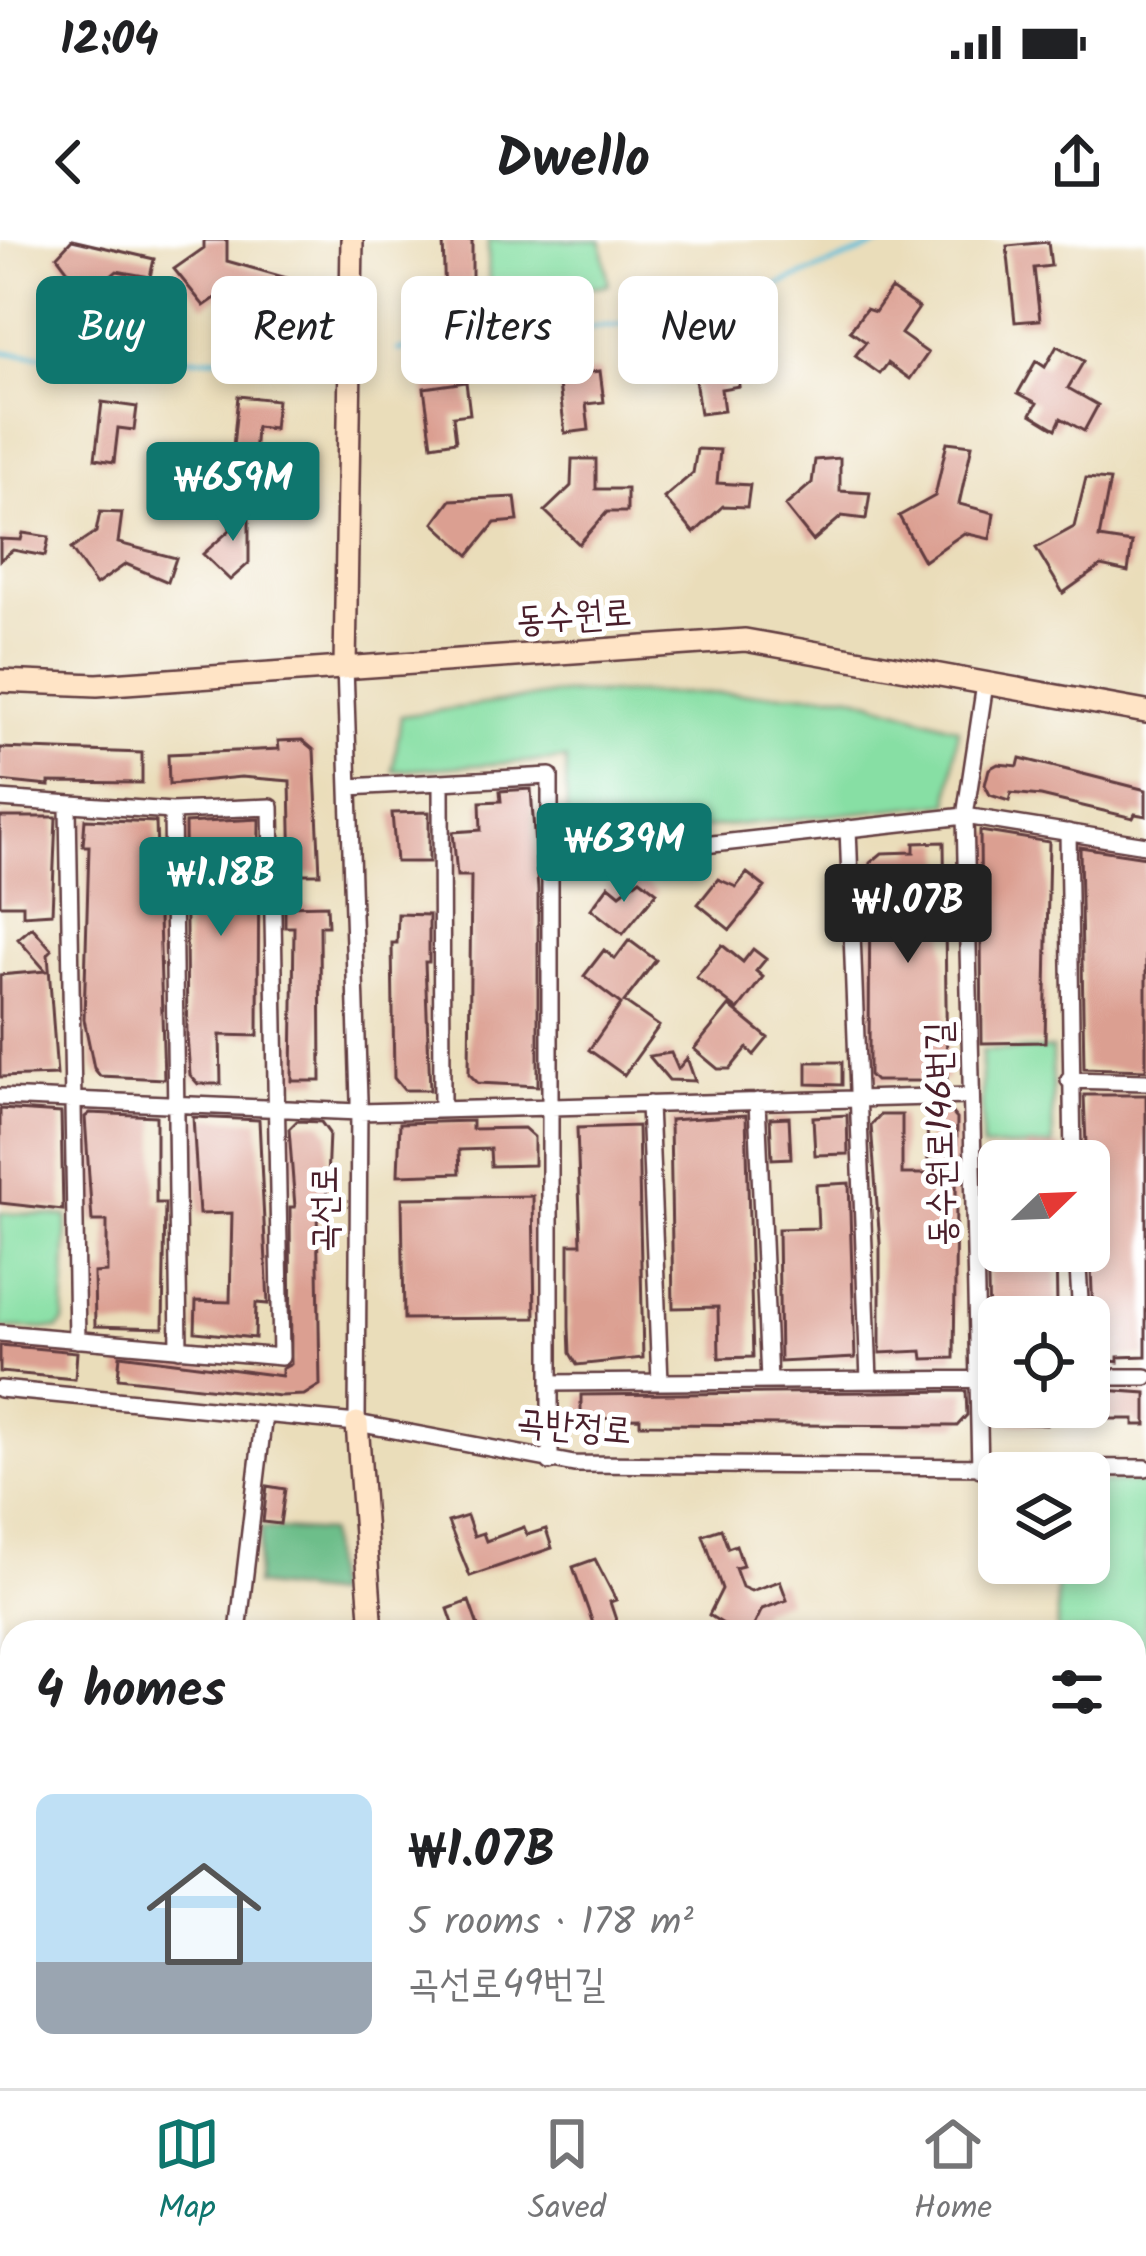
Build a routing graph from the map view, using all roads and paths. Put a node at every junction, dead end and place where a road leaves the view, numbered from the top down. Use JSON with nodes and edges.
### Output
{"nodes":[{"id":1,"x":352,"y":240,"type":"edge"},
{"id":2,"x":345,"y":666,"type":"junction"},
{"id":3,"x":0,"y":681,"type":"edge"},
{"id":4,"x":985,"y":684,"type":"junction"},
{"id":5,"x":1146,"y":712,"type":"edge"},
{"id":6,"x":441,"y":782,"type":"junction"},
{"id":7,"x":349,"y":787,"type":"junction"},
{"id":8,"x":0,"y":799,"type":"edge"},
{"id":9,"x":68,"y":807,"type":"junction"},
{"id":10,"x":172,"y":811,"type":"junction"},
{"id":11,"x":965,"y":816,"type":"junction"},
{"id":12,"x":848,"y":828,"type":"junction"},
{"id":13,"x":1068,"y":832,"type":"junction"},
{"id":14,"x":1146,"y":845,"type":"edge"},
{"id":15,"x":550,"y":862,"type":"junction"},
{"id":16,"x":1069,"y":1080,"type":"junction"},
{"id":17,"x":1146,"y":1082,"type":"edge"},
{"id":18,"x":971,"y":1096,"type":"junction"},
{"id":19,"x":0,"y":1097,"type":"edge"},
{"id":20,"x":858,"y":1099,"type":"junction"},
{"id":21,"x":73,"y":1100,"type":"junction"},
{"id":22,"x":757,"y":1101,"type":"junction"},
{"id":23,"x":176,"y":1104,"type":"junction"},
{"id":24,"x":649,"y":1104,"type":"junction"},
{"id":25,"x":550,"y":1107,"type":"junction"},
{"id":26,"x":276,"y":1108,"type":"junction"},
{"id":27,"x":442,"y":1109,"type":"junction"},
{"id":28,"x":359,"y":1112,"type":"junction"},
{"id":29,"x":1072,"y":1140,"type":"edge"},
{"id":30,"x":0,"y":1333,"type":"edge"},
{"id":31,"x":77,"y":1340,"type":"junction"},
{"id":32,"x":179,"y":1348,"type":"junction"},
{"id":33,"x":1110,"y":1377,"type":"edge"},
{"id":34,"x":1146,"y":1377,"type":"edge"},
{"id":35,"x":978,"y":1379,"type":"joint"},
{"id":36,"x":869,"y":1380,"type":"junction"},
{"id":37,"x":769,"y":1381,"type":"junction"},
{"id":38,"x":660,"y":1382,"type":"junction"},
{"id":39,"x":550,"y":1383,"type":"junction"},
{"id":40,"x":0,"y":1389,"type":"edge"},
{"id":41,"x":264,"y":1414,"type":"junction"},
{"id":42,"x":357,"y":1423,"type":"junction"},
{"id":43,"x":550,"y":1462,"type":"junction"},
{"id":44,"x":1110,"y":1468,"type":"edge"},
{"id":45,"x":1146,"y":1468,"type":"edge"},
{"id":46,"x":978,"y":1469,"type":"edge"},
{"id":47,"x":239,"y":1620,"type":"edge"},
{"id":48,"x":371,"y":1620,"type":"edge"}],
"edges":[{"from":1,"to":2,"type":"main road","name":"곡선로"},
{"from":2,"to":3,"type":"main road","name":"동수원로"},
{"from":2,"to":4,"type":"main road","name":"동수원로"},
{"from":2,"to":7,"type":"street","name":"곡선로"},
{"from":4,"to":5,"type":"main road","name":"동수원로"},
{"from":4,"to":11,"type":"street","name":"동수원로146번길"},
{"from":6,"to":7,"type":"street"},
{"from":6,"to":15,"type":"street"},
{"from":6,"to":27,"type":"street"},
{"from":7,"to":28,"type":"street","name":"곡선로"},
{"from":8,"to":9,"type":"street"},
{"from":9,"to":10,"type":"street"},
{"from":9,"to":21,"type":"street"},
{"from":10,"to":23,"type":"street"},
{"from":10,"to":26,"type":"street"},
{"from":11,"to":12,"type":"street"},
{"from":11,"to":13,"type":"street"},
{"from":11,"to":18,"type":"street","name":"동수원로146번길"},
{"from":12,"to":15,"type":"street"},
{"from":12,"to":20,"type":"street"},
{"from":13,"to":14,"type":"street"},
{"from":13,"to":16,"type":"street"},
{"from":15,"to":25,"type":"street"},
{"from":16,"to":17,"type":"street"},
{"from":16,"to":29,"type":"street"},
{"from":18,"to":20,"type":"street"},
{"from":18,"to":35,"type":"street","name":"동수원로146번길"},
{"from":19,"to":21,"type":"street"},
{"from":20,"to":22,"type":"street"},
{"from":20,"to":36,"type":"street"},
{"from":21,"to":23,"type":"street"},
{"from":21,"to":31,"type":"street"},
{"from":22,"to":24,"type":"street"},
{"from":22,"to":37,"type":"street"},
{"from":23,"to":26,"type":"street"},
{"from":23,"to":32,"type":"street"},
{"from":24,"to":25,"type":"street"},
{"from":24,"to":38,"type":"street"},
{"from":25,"to":27,"type":"street"},
{"from":25,"to":39,"type":"street"},
{"from":26,"to":28,"type":"street"},
{"from":26,"to":32,"type":"street"},
{"from":27,"to":28,"type":"street"},
{"from":28,"to":42,"type":"street","name":"곡선로"},
{"from":30,"to":31,"type":"street"},
{"from":31,"to":32,"type":"street"},
{"from":33,"to":34,"type":"street"},
{"from":35,"to":36,"type":"street"},
{"from":36,"to":37,"type":"street"},
{"from":37,"to":38,"type":"street"},
{"from":38,"to":39,"type":"street"},
{"from":39,"to":43,"type":"street"},
{"from":40,"to":41,"type":"street","name":"곡반정로"},
{"from":41,"to":42,"type":"street","name":"곡반정로"},
{"from":41,"to":47,"type":"street"},
{"from":42,"to":43,"type":"street","name":"곡반정로"},
{"from":42,"to":48,"type":"main road","name":"곡선로"},
{"from":43,"to":46,"type":"street","name":"곡반정로"},
{"from":44,"to":45,"type":"street","name":"곡반정로"}]}
